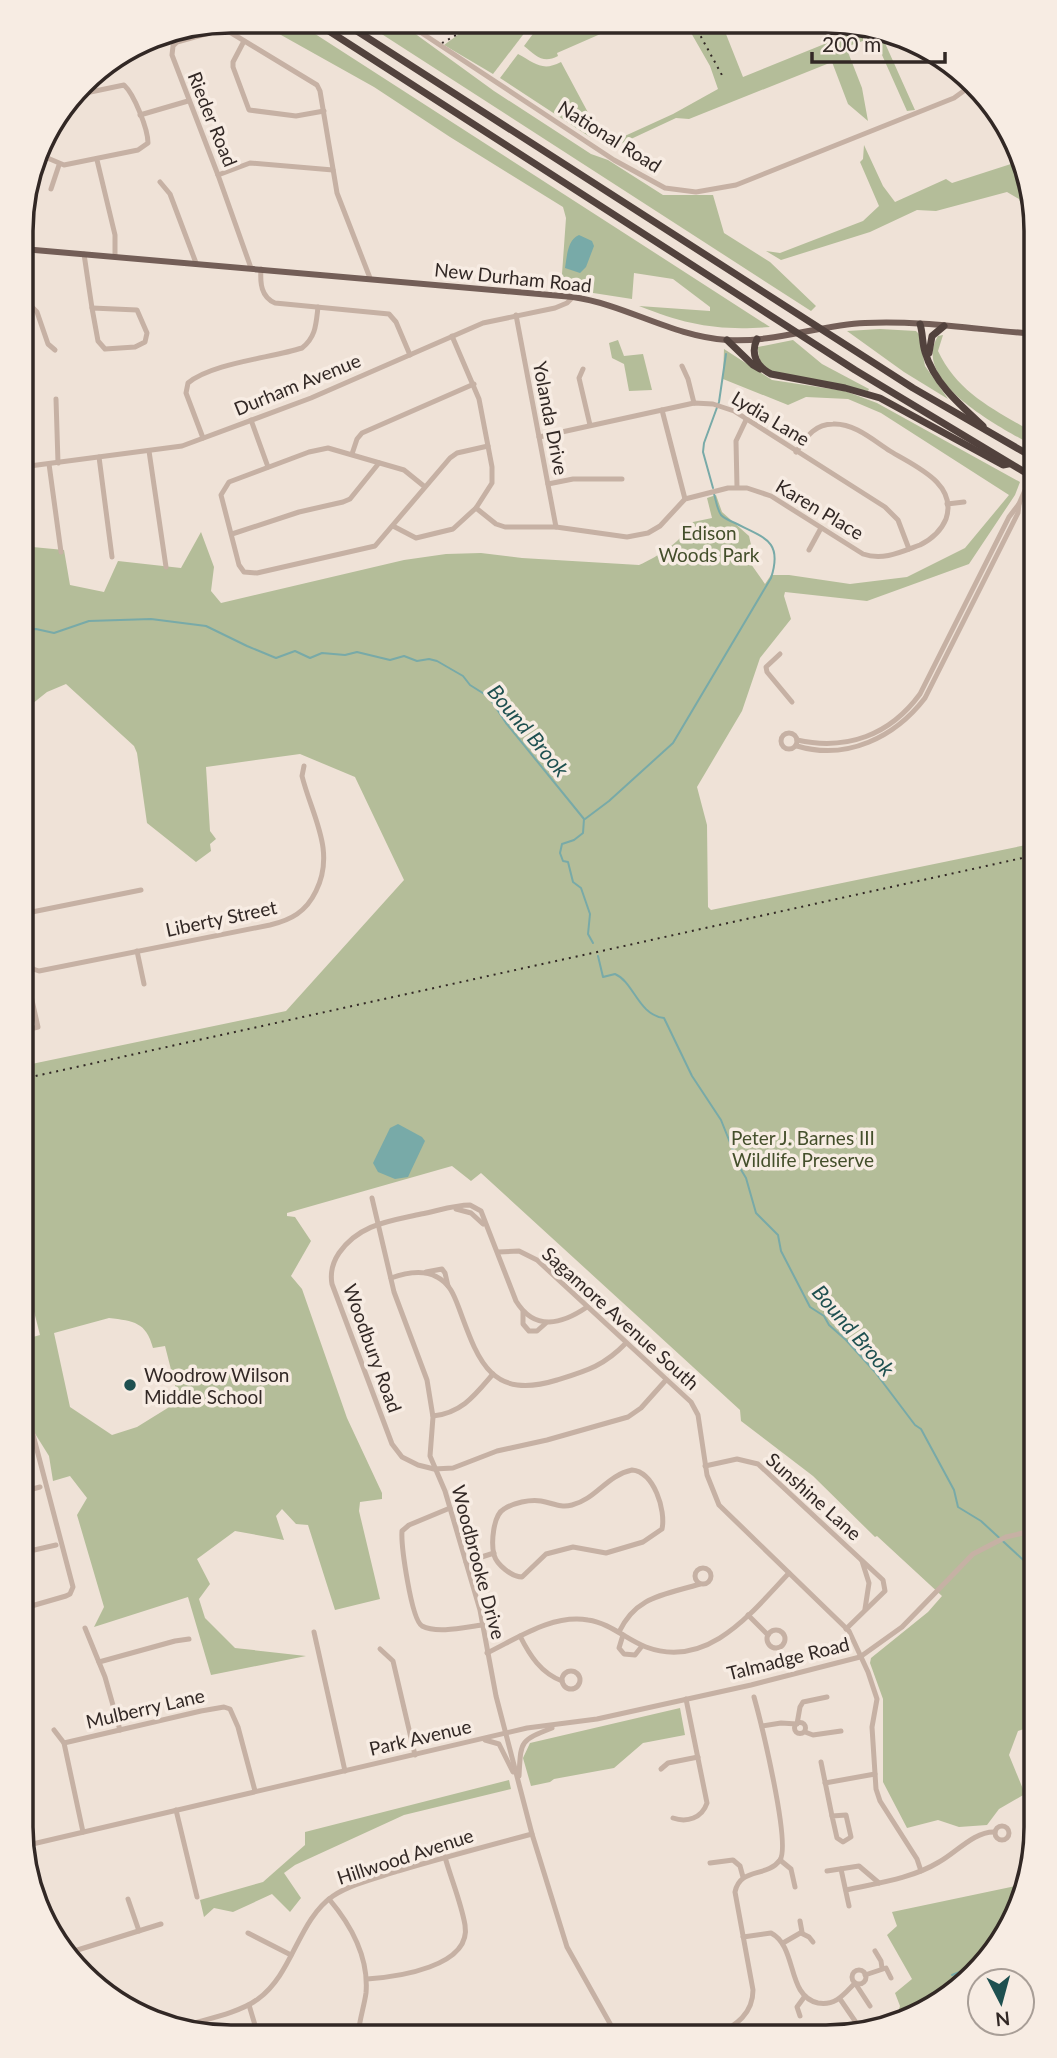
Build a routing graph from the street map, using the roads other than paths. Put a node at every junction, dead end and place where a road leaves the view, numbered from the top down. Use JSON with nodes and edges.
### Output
{"nodes":[{"id":1,"x":228,"y":33,"type":"edge"},
{"id":2,"x":332,"y":33,"type":"edge"},
{"id":3,"x":360,"y":33,"type":"edge"},
{"id":4,"x":422,"y":33,"type":"edge"},
{"id":5,"x":198,"y":36,"type":"edge"},
{"id":6,"x":244,"y":41,"type":"junction"},
{"id":7,"x":964,"y":90,"type":"edge"},
{"id":8,"x":91,"y":92,"type":"edge"},
{"id":9,"x":188,"y":101,"type":"junction"},
{"id":10,"x":324,"y":111,"type":"junction"},
{"id":11,"x":140,"y":116,"type":"junction"},
{"id":12,"x":47,"y":158,"type":"edge"},
{"id":13,"x":97,"y":160,"type":"junction"},
{"id":14,"x":59,"y":164,"type":"junction"},
{"id":15,"x":333,"y":170,"type":"junction"},
{"id":16,"x":218,"y":175,"type":"junction"},
{"id":17,"x":160,"y":182,"type":"dead end"},
{"id":18,"x":51,"y":189,"type":"dead end"},
{"id":19,"x":33,"y":250,"type":"edge"},
{"id":20,"x":83,"y":254,"type":"junction"},
{"id":21,"x":115,"y":256,"type":"junction"},
{"id":22,"x":196,"y":263,"type":"junction"},
{"id":23,"x":251,"y":268,"type":"junction"},
{"id":24,"x":261,"y":269,"type":"junction"},
{"id":25,"x":370,"y":278,"type":"junction"},
{"id":26,"x":573,"y":297,"type":"junction"},
{"id":27,"x":318,"y":307,"type":"junction"},
{"id":28,"x":33,"y":308,"type":"edge"},
{"id":29,"x":92,"y":308,"type":"junction"},
{"id":30,"x":516,"y":315,"type":"junction"},
{"id":31,"x":920,"y":324,"type":"junction"},
{"id":32,"x":944,"y":326,"type":"junction"},
{"id":33,"x":1024,"y":333,"type":"edge"},
{"id":34,"x":452,"y":336,"type":"junction"},
{"id":35,"x":757,"y":339,"type":"junction"},
{"id":36,"x":727,"y":340,"type":"junction"},
{"id":37,"x":55,"y":350,"type":"dead end"},
{"id":38,"x":411,"y":355,"type":"junction"},
{"id":39,"x":929,"y":361,"type":"junction"},
{"id":40,"x":682,"y":366,"type":"dead end"},
{"id":41,"x":583,"y":369,"type":"dead end"},
{"id":42,"x":763,"y":370,"type":"junction"},
{"id":43,"x":474,"y":384,"type":"junction"},
{"id":44,"x":55,"y":399,"type":"dead end"},
{"id":45,"x":694,"y":403,"type":"junction"},
{"id":46,"x":662,"y":410,"type":"junction"},
{"id":47,"x":251,"y":420,"type":"junction"},
{"id":48,"x":746,"y":420,"type":"junction"},
{"id":49,"x":590,"y":425,"type":"junction"},
{"id":50,"x":539,"y":436,"type":"junction"},
{"id":51,"x":202,"y":438,"type":"junction"},
{"id":52,"x":997,"y":438,"type":"junction"},
{"id":53,"x":488,"y":446,"type":"junction"},
{"id":54,"x":149,"y":451,"type":"junction"},
{"id":55,"x":796,"y":452,"type":"junction"},
{"id":56,"x":352,"y":454,"type":"junction"},
{"id":57,"x":1024,"y":454,"type":"edge"},
{"id":58,"x":99,"y":457,"type":"junction"},
{"id":59,"x":58,"y":463,"type":"junction"},
{"id":60,"x":379,"y":463,"type":"junction"},
{"id":61,"x":1010,"y":463,"type":"junction"},
{"id":62,"x":49,"y":464,"type":"junction"},
{"id":63,"x":33,"y":466,"type":"edge"},
{"id":64,"x":268,"y":467,"type":"junction"},
{"id":65,"x":1024,"y":472,"type":"edge"},
{"id":66,"x":622,"y":480,"type":"dead end"},
{"id":67,"x":548,"y":484,"type":"junction"},
{"id":68,"x":425,"y":487,"type":"junction"},
{"id":69,"x":737,"y":487,"type":"junction"},
{"id":70,"x":1024,"y":491,"type":"edge"},
{"id":71,"x":685,"y":499,"type":"junction"},
{"id":72,"x":964,"y":502,"type":"dead end"},
{"id":73,"x":947,"y":504,"type":"junction"},
{"id":74,"x":1019,"y":504,"type":"junction"},
{"id":75,"x":476,"y":508,"type":"junction"},
{"id":76,"x":393,"y":526,"type":"junction"},
{"id":77,"x":556,"y":527,"type":"junction"},
{"id":78,"x":821,"y":528,"type":"junction"},
{"id":79,"x":232,"y":534,"type":"junction"},
{"id":80,"x":909,"y":549,"type":"junction"},
{"id":81,"x":809,"y":550,"type":"dead end"},
{"id":82,"x":61,"y":552,"type":"dead end"},
{"id":83,"x":112,"y":557,"type":"dead end"},
{"id":84,"x":166,"y":567,"type":"dead end"},
{"id":85,"x":780,"y":654,"type":"dead end"},
{"id":86,"x":923,"y":696,"type":"junction"},
{"id":87,"x":792,"y":702,"type":"dead end"},
{"id":88,"x":797,"y":743,"type":"dead end"},
{"id":89,"x":304,"y":766,"type":"dead end"},
{"id":90,"x":141,"y":890,"type":"dead end"},
{"id":91,"x":33,"y":912,"type":"edge"},
{"id":92,"x":137,"y":951,"type":"junction"},
{"id":93,"x":33,"y":969,"type":"edge"},
{"id":94,"x":144,"y":984,"type":"dead end"},
{"id":95,"x":33,"y":1008,"type":"edge"},
{"id":96,"x":33,"y":1028,"type":"edge"},
{"id":97,"x":372,"y":1198,"type":"dead end"},
{"id":98,"x":377,"y":1224,"type":"junction"},
{"id":99,"x":498,"y":1252,"type":"junction"},
{"id":100,"x":391,"y":1278,"type":"junction"},
{"id":101,"x":587,"y":1307,"type":"junction"},
{"id":102,"x":523,"y":1311,"type":"junction"},
{"id":103,"x":546,"y":1323,"type":"junction"},
{"id":104,"x":626,"y":1343,"type":"junction"},
{"id":105,"x":493,"y":1374,"type":"junction"},
{"id":106,"x":666,"y":1380,"type":"junction"},
{"id":107,"x":433,"y":1416,"type":"junction"},
{"id":108,"x":33,"y":1435,"type":"edge"},
{"id":109,"x":705,"y":1466,"type":"junction"},
{"id":110,"x":434,"y":1469,"type":"junction"},
{"id":111,"x":40,"y":1487,"type":"dead end"},
{"id":112,"x":33,"y":1489,"type":"edge"},
{"id":113,"x":450,"y":1508,"type":"junction"},
{"id":114,"x":1023,"y":1533,"type":"edge"},
{"id":115,"x":56,"y":1545,"type":"dead end"},
{"id":116,"x":33,"y":1550,"type":"edge"},
{"id":117,"x":494,"y":1553,"type":"junction"},
{"id":118,"x":860,"y":1558,"type":"junction"},
{"id":119,"x":466,"y":1562,"type":"junction"},
{"id":120,"x":789,"y":1573,"type":"junction"},
{"id":121,"x":700,"y":1584,"type":"dead end"},
{"id":122,"x":33,"y":1606,"type":"edge"},
{"id":123,"x":864,"y":1611,"type":"junction"},
{"id":124,"x":748,"y":1615,"type":"junction"},
{"id":125,"x":482,"y":1625,"type":"junction"},
{"id":126,"x":85,"y":1628,"type":"dead end"},
{"id":127,"x":846,"y":1629,"type":"junction"},
{"id":128,"x":314,"y":1632,"type":"dead end"},
{"id":129,"x":621,"y":1634,"type":"junction"},
{"id":130,"x":768,"y":1635,"type":"dead end"},
{"id":131,"x":520,"y":1636,"type":"junction"},
{"id":132,"x":189,"y":1639,"type":"dead end"},
{"id":133,"x":642,"y":1646,"type":"junction"},
{"id":134,"x":380,"y":1648,"type":"dead end"},
{"id":135,"x":487,"y":1653,"type":"junction"},
{"id":136,"x":860,"y":1657,"type":"junction"},
{"id":137,"x":99,"y":1662,"type":"junction"},
{"id":138,"x":562,"y":1681,"type":"dead end"},
{"id":139,"x":754,"y":1697,"type":"dead end"},
{"id":140,"x":827,"y":1697,"type":"dead end"},
{"id":141,"x":686,"y":1699,"type":"junction"},
{"id":142,"x":561,"y":1724,"type":"junction"},
{"id":143,"x":797,"y":1724,"type":"junction"},
{"id":144,"x":762,"y":1726,"type":"junction"},
{"id":145,"x":54,"y":1730,"type":"dead end"},
{"id":146,"x":120,"y":1730,"type":"junction"},
{"id":147,"x":841,"y":1731,"type":"dead end"},
{"id":148,"x":507,"y":1733,"type":"junction"},
{"id":149,"x":478,"y":1740,"type":"junction"},
{"id":150,"x":64,"y":1743,"type":"junction"},
{"id":151,"x":415,"y":1755,"type":"junction"},
{"id":152,"x":698,"y":1757,"type":"junction"},
{"id":153,"x":821,"y":1762,"type":"dead end"},
{"id":154,"x":661,"y":1769,"type":"dead end"},
{"id":155,"x":345,"y":1771,"type":"junction"},
{"id":156,"x":875,"y":1774,"type":"junction"},
{"id":157,"x":519,"y":1783,"type":"junction"},
{"id":158,"x":825,"y":1783,"type":"junction"},
{"id":159,"x":255,"y":1791,"type":"junction"},
{"id":160,"x":176,"y":1810,"type":"junction"},
{"id":161,"x":832,"y":1816,"type":"junction"},
{"id":162,"x":673,"y":1818,"type":"dead end"},
{"id":163,"x":83,"y":1832,"type":"junction"},
{"id":164,"x":995,"y":1832,"type":"dead end"},
{"id":165,"x":532,"y":1834,"type":"junction"},
{"id":166,"x":34,"y":1844,"type":"edge"},
{"id":167,"x":445,"y":1857,"type":"junction"},
{"id":168,"x":780,"y":1860,"type":"junction"},
{"id":169,"x":710,"y":1863,"type":"dead end"},
{"id":170,"x":841,"y":1869,"type":"junction"},
{"id":171,"x":827,"y":1871,"type":"dead end"},
{"id":172,"x":921,"y":1871,"type":"junction"},
{"id":173,"x":743,"y":1877,"type":"junction"},
{"id":174,"x":879,"y":1883,"type":"junction"},
{"id":175,"x":794,"y":1887,"type":"dead end"},
{"id":176,"x":846,"y":1890,"type":"junction"},
{"id":177,"x":197,"y":1897,"type":"dead end"},
{"id":178,"x":128,"y":1899,"type":"dead end"},
{"id":179,"x":329,"y":1899,"type":"junction"},
{"id":180,"x":849,"y":1906,"type":"dead end"},
{"id":181,"x":800,"y":1921,"type":"dead end"},
{"id":182,"x":161,"y":1924,"type":"dead end"},
{"id":183,"x":139,"y":1931,"type":"junction"},
{"id":184,"x":248,"y":1933,"type":"dead end"},
{"id":185,"x":801,"y":1933,"type":"junction"},
{"id":186,"x":743,"y":1937,"type":"junction"},
{"id":187,"x":813,"y":1942,"type":"dead end"},
{"id":188,"x":783,"y":1943,"type":"junction"},
{"id":189,"x":77,"y":1950,"type":"edge"},
{"id":190,"x":875,"y":1951,"type":"dead end"},
{"id":191,"x":291,"y":1955,"type":"junction"},
{"id":192,"x":882,"y":1968,"type":"junction"},
{"id":193,"x":866,"y":1975,"type":"junction"},
{"id":194,"x":891,"y":1978,"type":"dead end"},
{"id":195,"x":367,"y":1979,"type":"junction"},
{"id":196,"x":855,"y":1983,"type":"junction"},
{"id":197,"x":805,"y":1996,"type":"junction"},
{"id":198,"x":840,"y":1999,"type":"junction"},
{"id":199,"x":249,"y":2005,"type":"junction"},
{"id":200,"x":870,"y":2006,"type":"dead end"},
{"id":201,"x":800,"y":2016,"type":"dead end"},
{"id":202,"x":197,"y":2021,"type":"edge"},
{"id":203,"x":855,"y":2022,"type":"edge"},
{"id":204,"x":255,"y":2025,"type":"edge"},
{"id":205,"x":360,"y":2025,"type":"edge"},
{"id":206,"x":611,"y":2025,"type":"edge"},
{"id":207,"x":736,"y":2025,"type":"edge"}],
"edges":[{"from":1,"to":6,"type":"street","name":"Rieder Road"},
{"from":2,"to":61,"type":"highway"},
{"from":3,"to":52,"type":"highway"},
{"from":4,"to":7,"type":"street","name":"National Road"},
{"from":5,"to":9,"type":"street","name":"Rieder Road"},
{"from":6,"to":10,"type":"street","name":"Rieder Road"},
{"from":6,"to":10,"type":"street"},
{"from":8,"to":11,"type":"street"},
{"from":9,"to":11,"type":"street"},
{"from":9,"to":16,"type":"street","name":"Rieder Road"},
{"from":10,"to":15,"type":"street","name":"Rieder Road"},
{"from":11,"to":13,"type":"street"},
{"from":12,"to":14,"type":"street"},
{"from":13,"to":14,"type":"street"},
{"from":13,"to":21,"type":"street"},
{"from":14,"to":18,"type":"street"},
{"from":15,"to":16,"type":"street"},
{"from":15,"to":25,"type":"street","name":"Rieder Road"},
{"from":16,"to":23,"type":"street","name":"Rieder Road"},
{"from":17,"to":22,"type":"street"},
{"from":19,"to":20,"type":"main road","name":"New Durham Road"},
{"from":20,"to":21,"type":"main road","name":"New Durham Road"},
{"from":20,"to":29,"type":"street"},
{"from":21,"to":22,"type":"main road","name":"New Durham Road"},
{"from":22,"to":23,"type":"main road","name":"New Durham Road"},
{"from":23,"to":24,"type":"main road","name":"New Durham Road"},
{"from":24,"to":25,"type":"main road","name":"New Durham Road"},
{"from":24,"to":27,"type":"street"},
{"from":25,"to":26,"type":"main road","name":"New Durham Road"},
{"from":26,"to":30,"type":"street","name":"Durham Avenue"},
{"from":26,"to":36,"type":"main road","name":"New Durham Road"},
{"from":27,"to":38,"type":"street"},
{"from":27,"to":51,"type":"street"},
{"from":28,"to":37,"type":"street"},
{"from":29,"to":29,"type":"street"},
{"from":30,"to":34,"type":"street","name":"Durham Avenue"},
{"from":30,"to":50,"type":"street","name":"Yolanda Drive"},
{"from":31,"to":32,"type":"main road","name":"New Durham Road"},
{"from":31,"to":35,"type":"main road","name":"New Durham Road"},
{"from":31,"to":39,"type":"highway"},
{"from":32,"to":33,"type":"main road","name":"New Durham Road"},
{"from":32,"to":39,"type":"highway"},
{"from":34,"to":38,"type":"street","name":"Durham Avenue"},
{"from":34,"to":43,"type":"street"},
{"from":35,"to":36,"type":"main road","name":"New Durham Road"},
{"from":35,"to":42,"type":"highway"},
{"from":36,"to":42,"type":"highway"},
{"from":38,"to":47,"type":"street","name":"Durham Avenue"},
{"from":39,"to":52,"type":"highway"},
{"from":40,"to":45,"type":"street"},
{"from":41,"to":49,"type":"street"},
{"from":42,"to":61,"type":"highway"},
{"from":43,"to":53,"type":"street"},
{"from":43,"to":56,"type":"street"},
{"from":44,"to":59,"type":"street"},
{"from":45,"to":46,"type":"street","name":"Lydia Lane"},
{"from":45,"to":48,"type":"street","name":"Lydia Lane"},
{"from":46,"to":49,"type":"street","name":"Lydia Lane"},
{"from":46,"to":71,"type":"street"},
{"from":47,"to":51,"type":"street","name":"Durham Avenue"},
{"from":47,"to":64,"type":"street"},
{"from":48,"to":55,"type":"street","name":"Lydia Lane"},
{"from":48,"to":69,"type":"street"},
{"from":49,"to":50,"type":"street","name":"Lydia Lane"},
{"from":50,"to":67,"type":"street","name":"Yolanda Drive"},
{"from":51,"to":54,"type":"street","name":"Durham Avenue"},
{"from":52,"to":57,"type":"highway"},
{"from":53,"to":68,"type":"street"},
{"from":53,"to":75,"type":"street"},
{"from":54,"to":58,"type":"street","name":"Durham Avenue"},
{"from":54,"to":84,"type":"street"},
{"from":55,"to":73,"type":"street","name":"Karen Place"},
{"from":55,"to":80,"type":"street","name":"Lydia Lane"},
{"from":56,"to":60,"type":"street"},
{"from":56,"to":64,"type":"street"},
{"from":58,"to":59,"type":"street","name":"Durham Avenue"},
{"from":58,"to":83,"type":"street"},
{"from":59,"to":62,"type":"street","name":"Durham Avenue"},
{"from":60,"to":68,"type":"street"},
{"from":60,"to":79,"type":"street"},
{"from":61,"to":65,"type":"highway"},
{"from":62,"to":63,"type":"street","name":"Durham Avenue"},
{"from":62,"to":82,"type":"street"},
{"from":64,"to":79,"type":"street"},
{"from":66,"to":67,"type":"street"},
{"from":67,"to":77,"type":"street","name":"Yolanda Drive"},
{"from":68,"to":76,"type":"street"},
{"from":69,"to":71,"type":"street","name":"Karen Place"},
{"from":69,"to":78,"type":"street","name":"Karen Place"},
{"from":70,"to":74,"type":"street"},
{"from":71,"to":77,"type":"street"},
{"from":72,"to":73,"type":"street"},
{"from":73,"to":80,"type":"street","name":"Karen Place"},
{"from":74,"to":86,"type":"street"},
{"from":74,"to":86,"type":"street"},
{"from":75,"to":76,"type":"street"},
{"from":75,"to":77,"type":"street"},
{"from":76,"to":79,"type":"street"},
{"from":78,"to":80,"type":"street","name":"Karen Place"},
{"from":78,"to":81,"type":"street"},
{"from":85,"to":87,"type":"street"},
{"from":86,"to":88,"type":"street"},
{"from":89,"to":92,"type":"street","name":"Liberty Street"},
{"from":90,"to":91,"type":"street"},
{"from":92,"to":93,"type":"street","name":"Liberty Street"},
{"from":92,"to":94,"type":"street"},
{"from":95,"to":96,"type":"street"},
{"from":97,"to":98,"type":"street","name":"Woodbrooke Drive"},
{"from":98,"to":99,"type":"street","name":"Woodbury Road"},
{"from":98,"to":100,"type":"street","name":"Woodbrooke Drive"},
{"from":98,"to":110,"type":"street","name":"Woodbury Road"},
{"from":99,"to":101,"type":"street","name":"Sagamore Avenue South"},
{"from":99,"to":102,"type":"street"},
{"from":100,"to":105,"type":"street"},
{"from":100,"to":107,"type":"street","name":"Woodbrooke Drive"},
{"from":101,"to":103,"type":"street"},
{"from":101,"to":104,"type":"street","name":"Sagamore Avenue South"},
{"from":102,"to":103,"type":"street"},
{"from":102,"to":103,"type":"street"},
{"from":104,"to":105,"type":"street"},
{"from":104,"to":106,"type":"street","name":"Sagamore Avenue South"},
{"from":105,"to":107,"type":"street"},
{"from":106,"to":109,"type":"street","name":"Sagamore Avenue South"},
{"from":106,"to":110,"type":"street"},
{"from":107,"to":110,"type":"street","name":"Woodbrooke Drive"},
{"from":108,"to":122,"type":"street"},
{"from":109,"to":118,"type":"street","name":"Sunshine Lane"},
{"from":109,"to":120,"type":"street","name":"Sagamore Avenue South"},
{"from":110,"to":113,"type":"street","name":"Woodbrooke Drive"},
{"from":111,"to":112,"type":"street"},
{"from":113,"to":119,"type":"street","name":"Woodbrooke Drive"},
{"from":113,"to":125,"type":"street"},
{"from":114,"to":136,"type":"street","name":"Talmadge Road"},
{"from":115,"to":116,"type":"street"},
{"from":117,"to":117,"type":"street"},
{"from":117,"to":119,"type":"street"},
{"from":118,"to":123,"type":"street","name":"Sunshine Lane"},
{"from":118,"to":123,"type":"street","name":"Sunshine Lane"},
{"from":119,"to":125,"type":"street","name":"Woodbrooke Drive"},
{"from":120,"to":124,"type":"street"},
{"from":120,"to":127,"type":"street","name":"Sagamore Avenue South"},
{"from":121,"to":129,"type":"street"},
{"from":123,"to":127,"type":"street","name":"Sunshine Lane"},
{"from":124,"to":130,"type":"street"},
{"from":124,"to":133,"type":"street"},
{"from":125,"to":135,"type":"street","name":"Woodbrooke Drive"},
{"from":126,"to":137,"type":"street"},
{"from":127,"to":136,"type":"street","name":"Sagamore Avenue South"},
{"from":128,"to":155,"type":"street"},
{"from":129,"to":131,"type":"street"},
{"from":129,"to":133,"type":"street"},
{"from":129,"to":133,"type":"street"},
{"from":131,"to":135,"type":"street"},
{"from":131,"to":138,"type":"street"},
{"from":132,"to":137,"type":"street"},
{"from":134,"to":151,"type":"street"},
{"from":135,"to":148,"type":"street","name":"Woodbrooke Drive"},
{"from":136,"to":141,"type":"street","name":"Talmadge Road"},
{"from":136,"to":156,"type":"street","name":"Sagamore Avenue South"},
{"from":137,"to":146,"type":"street"},
{"from":139,"to":144,"type":"street"},
{"from":140,"to":143,"type":"street"},
{"from":141,"to":142,"type":"street","name":"Talmadge Road"},
{"from":141,"to":152,"type":"street"},
{"from":142,"to":148,"type":"street","name":"Talmadge Road"},
{"from":142,"to":157,"type":"street"},
{"from":143,"to":144,"type":"street"},
{"from":143,"to":147,"type":"street"},
{"from":144,"to":168,"type":"street"},
{"from":145,"to":150,"type":"street","name":"Mulberry Lane"},
{"from":146,"to":150,"type":"street","name":"Mulberry Lane"},
{"from":146,"to":159,"type":"street","name":"Mulberry Lane"},
{"from":148,"to":149,"type":"street","name":"Park Avenue"},
{"from":148,"to":157,"type":"street"},
{"from":149,"to":151,"type":"street","name":"Park Avenue"},
{"from":149,"to":157,"type":"street"},
{"from":150,"to":163,"type":"street","name":"Mulberry Lane"},
{"from":151,"to":155,"type":"street","name":"Park Avenue"},
{"from":152,"to":154,"type":"street"},
{"from":152,"to":162,"type":"street"},
{"from":153,"to":158,"type":"street"},
{"from":155,"to":159,"type":"street","name":"Park Avenue"},
{"from":156,"to":158,"type":"street"},
{"from":156,"to":172,"type":"street","name":"Sagamore Avenue South"},
{"from":157,"to":165,"type":"street"},
{"from":158,"to":161,"type":"street"},
{"from":159,"to":160,"type":"street","name":"Park Avenue"},
{"from":160,"to":163,"type":"street","name":"Park Avenue"},
{"from":160,"to":177,"type":"street"},
{"from":161,"to":161,"type":"street"},
{"from":163,"to":166,"type":"street","name":"Park Avenue"},
{"from":164,"to":172,"type":"street"},
{"from":165,"to":167,"type":"street","name":"Hillwood Avenue"},
{"from":165,"to":206,"type":"street"},
{"from":167,"to":179,"type":"street","name":"Hillwood Avenue"},
{"from":167,"to":195,"type":"street"},
{"from":168,"to":173,"type":"street"},
{"from":168,"to":175,"type":"street"},
{"from":169,"to":173,"type":"street"},
{"from":170,"to":171,"type":"street"},
{"from":170,"to":174,"type":"street"},
{"from":170,"to":176,"type":"street"},
{"from":172,"to":174,"type":"street"},
{"from":173,"to":186,"type":"street"},
{"from":174,"to":176,"type":"street"},
{"from":176,"to":180,"type":"street"},
{"from":178,"to":183,"type":"street"},
{"from":179,"to":191,"type":"street","name":"Hillwood Avenue"},
{"from":179,"to":195,"type":"street"},
{"from":181,"to":185,"type":"street"},
{"from":182,"to":183,"type":"street"},
{"from":183,"to":189,"type":"street"},
{"from":184,"to":191,"type":"street"},
{"from":185,"to":187,"type":"street"},
{"from":185,"to":188,"type":"street"},
{"from":186,"to":188,"type":"street"},
{"from":186,"to":207,"type":"street"},
{"from":188,"to":197,"type":"street"},
{"from":190,"to":192,"type":"street"},
{"from":191,"to":199,"type":"street","name":"Hillwood Avenue"},
{"from":192,"to":193,"type":"street"},
{"from":192,"to":194,"type":"street"},
{"from":193,"to":196,"type":"street"},
{"from":193,"to":196,"type":"street"},
{"from":195,"to":205,"type":"street"},
{"from":196,"to":198,"type":"street"},
{"from":196,"to":200,"type":"street"},
{"from":197,"to":198,"type":"street"},
{"from":197,"to":201,"type":"street"},
{"from":198,"to":203,"type":"street"},
{"from":199,"to":202,"type":"street","name":"Hillwood Avenue"},
{"from":199,"to":204,"type":"street"}]}
